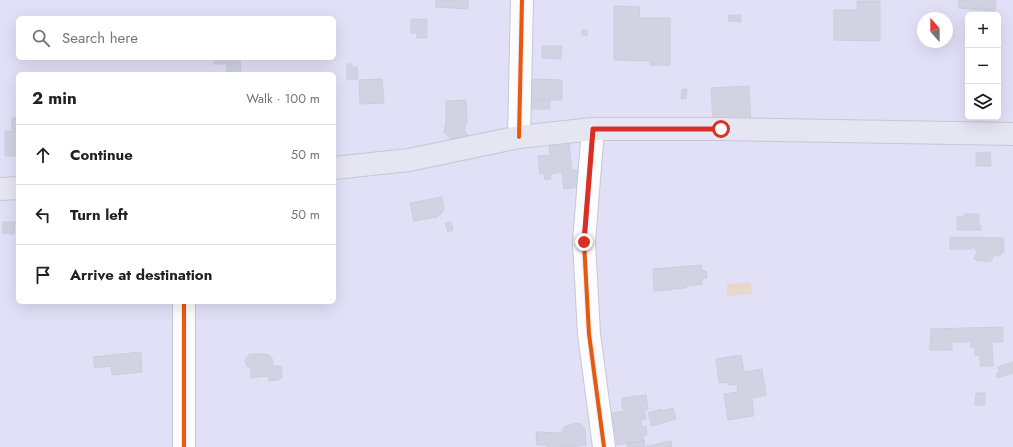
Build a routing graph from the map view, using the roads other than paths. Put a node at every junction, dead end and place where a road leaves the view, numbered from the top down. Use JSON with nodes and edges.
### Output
{"nodes":[{"id":1,"x":522,"y":0,"type":"edge"},
{"id":2,"x":593,"y":129,"type":"junction"},
{"id":3,"x":1013,"y":134,"type":"edge"},
{"id":4,"x":519,"y":137,"type":"junction"},
{"id":5,"x":336,"y":168,"type":"edge"},
{"id":6,"x":16,"y":188,"type":"edge"},
{"id":7,"x":0,"y":189,"type":"edge"},
{"id":8,"x":184,"y":304,"type":"edge"},
{"id":9,"x":184,"y":447,"type":"edge"},
{"id":10,"x":604,"y":447,"type":"edge"}],
"edges":[{"from":1,"to":4,"type":"street"},
{"from":2,"to":3,"type":"main road"},
{"from":2,"to":4,"type":"main road"},
{"from":2,"to":10,"type":"street"},
{"from":4,"to":5,"type":"main road"},
{"from":6,"to":7,"type":"main road"},
{"from":8,"to":9,"type":"street"}]}
